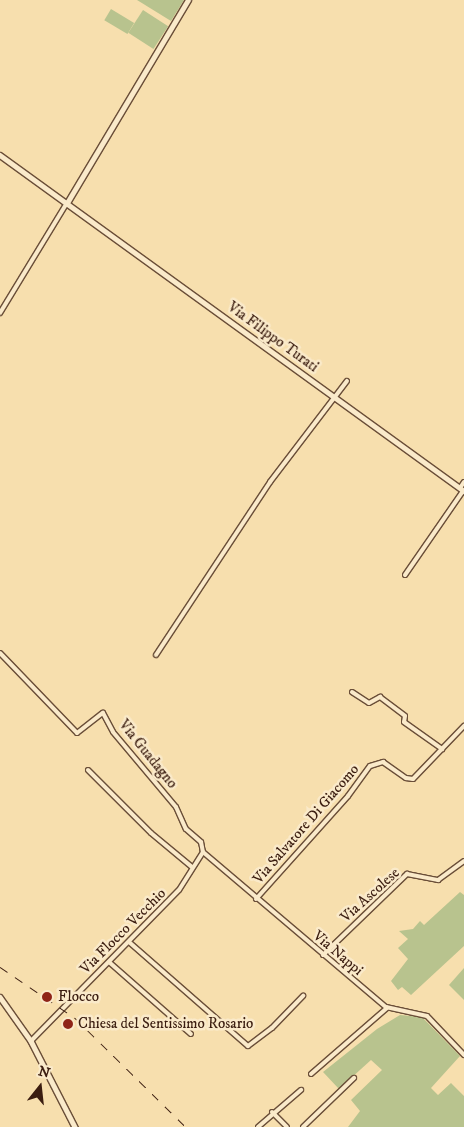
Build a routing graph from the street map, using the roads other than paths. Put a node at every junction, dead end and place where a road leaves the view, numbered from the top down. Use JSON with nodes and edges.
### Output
{"nodes":[{"id":1,"x":188,"y":0,"type":"edge"},
{"id":2,"x":0,"y":154,"type":"edge"},
{"id":3,"x":67,"y":203,"type":"junction"},
{"id":4,"x":0,"y":314,"type":"edge"},
{"id":5,"x":347,"y":381,"type":"dead end"},
{"id":6,"x":335,"y":397,"type":"junction"},
{"id":7,"x":464,"y":482,"type":"edge"},
{"id":8,"x":462,"y":490,"type":"edge"},
{"id":9,"x":405,"y":575,"type":"dead end"},
{"id":10,"x":0,"y":653,"type":"edge"},
{"id":11,"x":156,"y":655,"type":"dead end"},
{"id":12,"x":352,"y":692,"type":"dead end"},
{"id":13,"x":464,"y":726,"type":"edge"},
{"id":14,"x":442,"y":749,"type":"junction"},
{"id":15,"x":88,"y":770,"type":"dead end"},
{"id":16,"x":203,"y":852,"type":"junction"},
{"id":17,"x":464,"y":861,"type":"edge"},
{"id":18,"x":192,"y":867,"type":"junction"},
{"id":19,"x":256,"y":899,"type":"junction"},
{"id":20,"x":129,"y":942,"type":"junction"},
{"id":21,"x":323,"y":955,"type":"junction"},
{"id":22,"x":109,"y":962,"type":"junction"},
{"id":23,"x":303,"y":996,"type":"dead end"},
{"id":24,"x":0,"y":997,"type":"edge"},
{"id":25,"x":387,"y":1008,"type":"junction"},
{"id":26,"x":191,"y":1034,"type":"dead end"},
{"id":27,"x":31,"y":1041,"type":"junction"},
{"id":28,"x":464,"y":1055,"type":"edge"},
{"id":29,"x":311,"y":1074,"type":"dead end"},
{"id":30,"x":354,"y":1078,"type":"dead end"},
{"id":31,"x":301,"y":1090,"type":"dead end"},
{"id":32,"x":272,"y":1112,"type":"junction"},
{"id":33,"x":74,"y":1127,"type":"edge"},
{"id":34,"x":258,"y":1127,"type":"edge"},
{"id":35,"x":287,"y":1127,"type":"edge"},
{"id":36,"x":302,"y":1127,"type":"edge"}],
"edges":[{"from":1,"to":3,"type":"street"},
{"from":2,"to":3,"type":"street","name":"Via Filippo Turati"},
{"from":3,"to":4,"type":"street"},
{"from":3,"to":6,"type":"street","name":"Via Filippo Turati"},
{"from":5,"to":6,"type":"street"},
{"from":6,"to":8,"type":"street","name":"Via Filippo Turati"},
{"from":6,"to":11,"type":"street"},
{"from":7,"to":8,"type":"street"},
{"from":8,"to":9,"type":"street"},
{"from":10,"to":16,"type":"street","name":"Via Guadagno"},
{"from":12,"to":14,"type":"street"},
{"from":13,"to":14,"type":"street","name":"Via Salvatore Di Giacomo"},
{"from":14,"to":19,"type":"street","name":"Via Salvatore Di Giacomo"},
{"from":15,"to":18,"type":"street"},
{"from":16,"to":18,"type":"street","name":"Via Flocco Vecchio"},
{"from":16,"to":19,"type":"street","name":"Via Nappi"},
{"from":17,"to":21,"type":"street","name":"Via Ascolese"},
{"from":18,"to":20,"type":"street","name":"Via Flocco Vecchio"},
{"from":19,"to":21,"type":"street","name":"Via Nappi"},
{"from":20,"to":22,"type":"street","name":"Via Flocco Vecchio"},
{"from":20,"to":23,"type":"street"},
{"from":21,"to":25,"type":"street","name":"Via Nappi"},
{"from":22,"to":26,"type":"street"},
{"from":22,"to":27,"type":"street","name":"Via Flocco Vecchio"},
{"from":24,"to":27,"type":"street"},
{"from":25,"to":28,"type":"street"},
{"from":25,"to":29,"type":"street"},
{"from":27,"to":33,"type":"street"},
{"from":30,"to":36,"type":"street"},
{"from":31,"to":32,"type":"street"},
{"from":32,"to":34,"type":"street"},
{"from":32,"to":35,"type":"street"}]}
